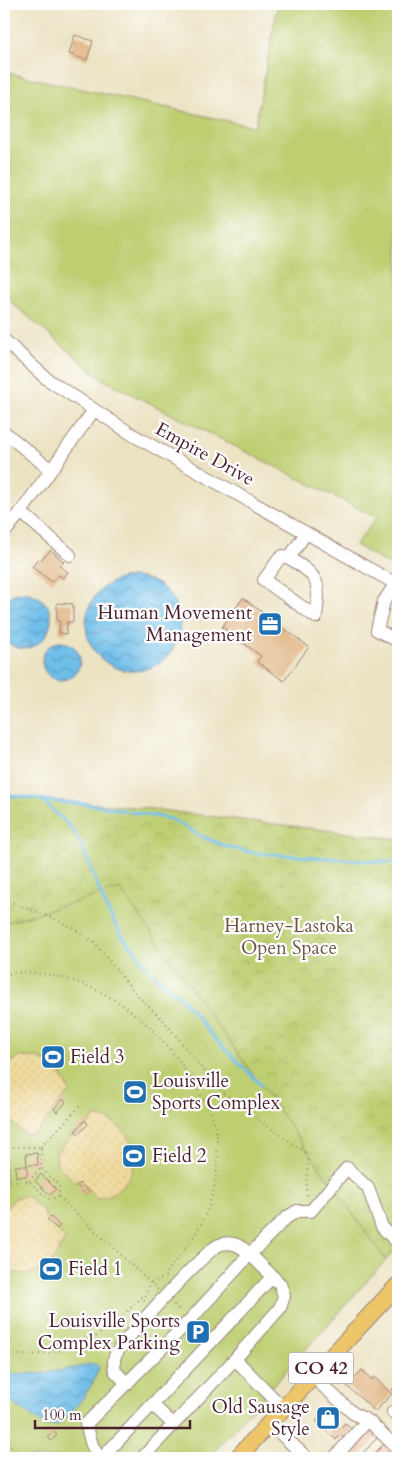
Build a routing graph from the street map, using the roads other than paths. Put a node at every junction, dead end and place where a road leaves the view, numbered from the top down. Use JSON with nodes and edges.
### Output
{"nodes":[{"id":1,"x":4,"y":340,"type":"edge"},
{"id":2,"x":94,"y":410,"type":"junction"},
{"id":3,"x":4,"y":432,"type":"edge"},
{"id":4,"x":51,"y":470,"type":"junction"},
{"id":5,"x":21,"y":512,"type":"junction"},
{"id":6,"x":4,"y":533,"type":"edge"},
{"id":7,"x":306,"y":533,"type":"junction"},
{"id":8,"x":70,"y":555,"type":"dead end"},
{"id":9,"x":289,"y":558,"type":"junction"},
{"id":10,"x":397,"y":584,"type":"edge"},
{"id":11,"x":398,"y":641,"type":"edge"},
{"id":12,"x":398,"y":1243,"type":"edge"},
{"id":13,"x":250,"y":1254,"type":"junction"},
{"id":14,"x":273,"y":1276,"type":"junction"},
{"id":15,"x":398,"y":1285,"type":"edge"},
{"id":16,"x":235,"y":1360,"type":"junction"},
{"id":17,"x":313,"y":1377,"type":"junction"},
{"id":18,"x":127,"y":1384,"type":"junction"},
{"id":19,"x":153,"y":1405,"type":"junction"},
{"id":20,"x":283,"y":1408,"type":"junction"},
{"id":21,"x":367,"y":1421,"type":"junction"},
{"id":22,"x":269,"y":1423,"type":"junction"},
{"id":23,"x":173,"y":1424,"type":"junction"},
{"id":24,"x":398,"y":1449,"type":"edge"},
{"id":25,"x":101,"y":1458,"type":"edge"},
{"id":26,"x":142,"y":1458,"type":"edge"},
{"id":27,"x":237,"y":1458,"type":"edge"},
{"id":28,"x":307,"y":1458,"type":"edge"},
{"id":29,"x":336,"y":1458,"type":"edge"}],
"edges":[{"from":1,"to":2,"type":"street","name":"Empire Drive"},
{"from":2,"to":4,"type":"street"},
{"from":2,"to":7,"type":"street","name":"Empire Drive"},
{"from":3,"to":4,"type":"street"},
{"from":4,"to":5,"type":"street"},
{"from":5,"to":6,"type":"street"},
{"from":5,"to":8,"type":"street"},
{"from":7,"to":9,"type":"street"},
{"from":7,"to":10,"type":"street","name":"Empire Drive"},
{"from":9,"to":9,"type":"street"},
{"from":10,"to":11,"type":"street"},
{"from":12,"to":13,"type":"street"},
{"from":13,"to":14,"type":"street"},
{"from":13,"to":18,"type":"street"},
{"from":13,"to":18,"type":"street"},
{"from":14,"to":16,"type":"street"},
{"from":14,"to":19,"type":"street"},
{"from":15,"to":17,"type":"main road","number":"CO 42"},
{"from":16,"to":20,"type":"street"},
{"from":16,"to":23,"type":"street"},
{"from":17,"to":20,"type":"main road","number":"CO 42"},
{"from":17,"to":21,"type":"street"},
{"from":18,"to":25,"type":"street"},
{"from":19,"to":23,"type":"street"},
{"from":19,"to":25,"type":"street"},
{"from":20,"to":22,"type":"main road","number":"CO 42"},
{"from":21,"to":24,"type":"street"},
{"from":21,"to":29,"type":"street"},
{"from":22,"to":27,"type":"main road","number":"CO 42"},
{"from":22,"to":28,"type":"street"},
{"from":23,"to":26,"type":"street"}]}
